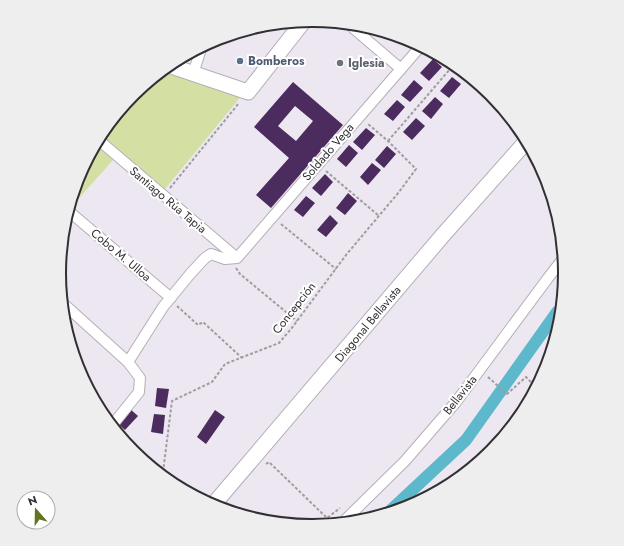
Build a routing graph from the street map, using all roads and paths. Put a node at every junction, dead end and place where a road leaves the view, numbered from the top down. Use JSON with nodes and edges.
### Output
{"nodes":[{"id":1,"x":299,"y":28,"type":"edge"},
{"id":2,"x":357,"y":31,"type":"edge"},
{"id":3,"x":417,"y":50,"type":"edge"},
{"id":4,"x":199,"y":54,"type":"edge"},
{"id":5,"x":176,"y":68,"type":"edge"},
{"id":6,"x":401,"y":69,"type":"junction"},
{"id":7,"x":450,"y":69,"type":"edge"},
{"id":8,"x":193,"y":74,"type":"junction"},
{"id":9,"x":248,"y":92,"type":"junction"},
{"id":10,"x":359,"y":117,"type":"junction"},
{"id":11,"x":388,"y":141,"type":"junction"},
{"id":12,"x":103,"y":144,"type":"edge"},
{"id":13,"x":523,"y":146,"type":"edge"},
{"id":14,"x":318,"y":164,"type":"junction"},
{"id":15,"x":163,"y":197,"type":"junction"},
{"id":16,"x":73,"y":215,"type":"edge"},
{"id":17,"x":273,"y":216,"type":"junction"},
{"id":18,"x":379,"y":216,"type":"junction"},
{"id":19,"x":234,"y":258,"type":"junction"},
{"id":20,"x":558,"y":266,"type":"edge"},
{"id":21,"x":336,"y":269,"type":"junction"},
{"id":22,"x":170,"y":299,"type":"junction"},
{"id":23,"x":69,"y":308,"type":"edge"},
{"id":24,"x":297,"y":321,"type":"junction"},
{"id":25,"x":242,"y":358,"type":"junction"},
{"id":26,"x":128,"y":362,"type":"junction"},
{"id":27,"x":488,"y":378,"type":"dead end"},
{"id":28,"x":532,"y":383,"type":"edge"},
{"id":29,"x":116,"y":421,"type":"edge"},
{"id":30,"x":263,"y":466,"type":"dead end"},
{"id":31,"x":163,"y":469,"type":"edge"},
{"id":32,"x":217,"y":500,"type":"edge"},
{"id":33,"x":349,"y":516,"type":"edge"}],
"edges":[{"from":1,"to":9,"type":"street"},
{"from":2,"to":6,"type":"street"},
{"from":3,"to":6,"type":"street","name":"Soldado Vega"},
{"from":4,"to":8,"type":"street"},
{"from":5,"to":8,"type":"street"},
{"from":6,"to":10,"type":"street","name":"Soldado Vega"},
{"from":7,"to":11,"type":"path"},
{"from":8,"to":9,"type":"street"},
{"from":9,"to":15,"type":"path"},
{"from":10,"to":11,"type":"path"},
{"from":10,"to":14,"type":"street","name":"Soldado Vega"},
{"from":11,"to":18,"type":"path","name":"Concepción"},
{"from":12,"to":15,"type":"street","name":"Santiago Rúa Tapia"},
{"from":13,"to":32,"type":"street","name":"Diagonal Bellavista"},
{"from":14,"to":17,"type":"street","name":"Soldado Vega"},
{"from":14,"to":18,"type":"path"},
{"from":15,"to":19,"type":"street","name":"Santiago Rúa Tapia"},
{"from":16,"to":22,"type":"street","name":"Cobo M. Ulloa"},
{"from":17,"to":19,"type":"street","name":"Soldado Vega"},
{"from":17,"to":21,"type":"path"},
{"from":18,"to":21,"type":"path","name":"Concepción"},
{"from":19,"to":22,"type":"street"},
{"from":19,"to":24,"type":"path"},
{"from":20,"to":33,"type":"street","name":"Bellavista"},
{"from":21,"to":24,"type":"path","name":"Concepción"},
{"from":22,"to":25,"type":"path"},
{"from":22,"to":26,"type":"street"},
{"from":23,"to":26,"type":"street"},
{"from":24,"to":25,"type":"path","name":"Concepción"},
{"from":25,"to":31,"type":"path","name":"Concepción"},
{"from":26,"to":29,"type":"street"},
{"from":27,"to":28,"type":"path"},
{"from":30,"to":33,"type":"path"}]}
